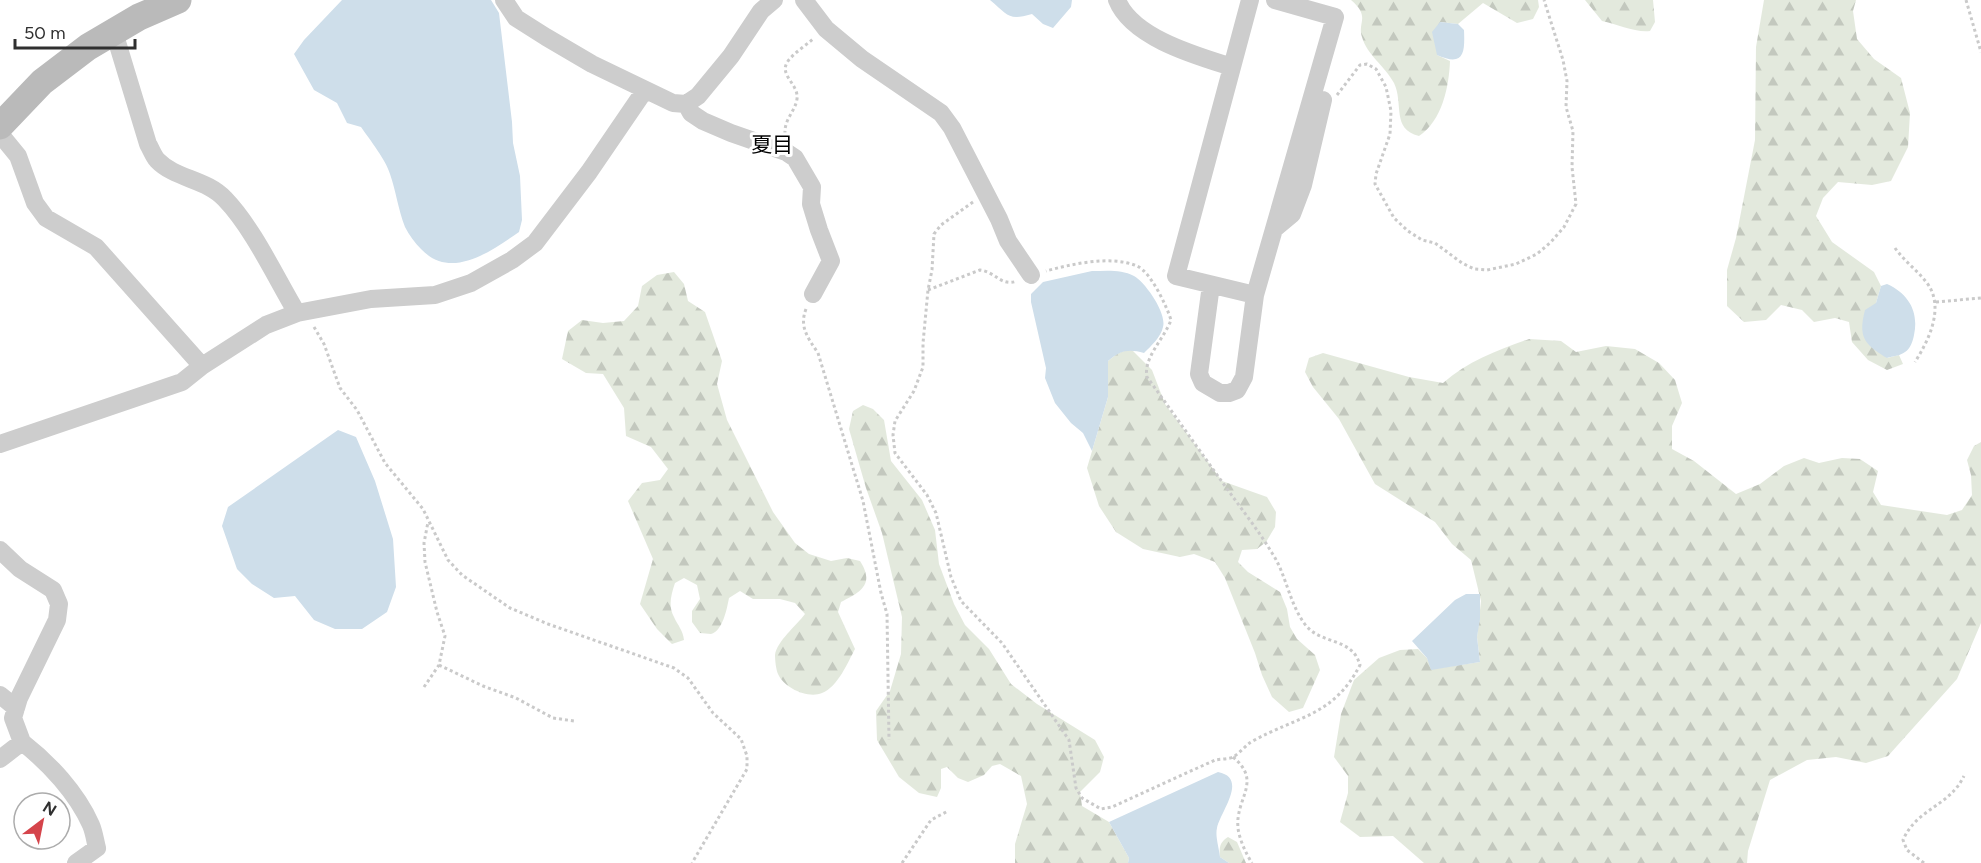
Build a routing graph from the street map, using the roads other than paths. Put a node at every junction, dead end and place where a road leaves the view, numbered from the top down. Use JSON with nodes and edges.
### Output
{"nodes":[{"id":1,"x":178,"y":0,"type":"edge"},
{"id":2,"x":504,"y":0,"type":"edge"},
{"id":3,"x":774,"y":0,"type":"edge"},
{"id":4,"x":804,"y":0,"type":"edge"},
{"id":5,"x":1117,"y":0,"type":"edge"},
{"id":6,"x":1250,"y":0,"type":"edge"},
{"id":7,"x":1275,"y":0,"type":"edge"},
{"id":8,"x":114,"y":32,"type":"junction"},
{"id":9,"x":1330,"y":36,"type":"junction"},
{"id":10,"x":1232,"y":67,"type":"junction"},
{"id":11,"x":645,"y":90,"type":"junction"},
{"id":12,"x":686,"y":104,"type":"junction"},
{"id":13,"x":0,"y":126,"type":"edge"},
{"id":14,"x":0,"y":134,"type":"edge"},
{"id":15,"x":1274,"y":229,"type":"junction"},
{"id":16,"x":1031,"y":275,"type":"road end"},
{"id":17,"x":1211,"y":285,"type":"junction"},
{"id":18,"x":813,"y":294,"type":"road end"},
{"id":19,"x":1255,"y":295,"type":"junction"},
{"id":20,"x":300,"y":312,"type":"junction"},
{"id":21,"x":202,"y":366,"type":"junction"},
{"id":22,"x":0,"y":444,"type":"edge"},
{"id":23,"x":0,"y":550,"type":"edge"},
{"id":24,"x":0,"y":695,"type":"edge"},
{"id":25,"x":16,"y":708,"type":"junction"},
{"id":26,"x":22,"y":742,"type":"junction"},
{"id":27,"x":0,"y":759,"type":"edge"},
{"id":28,"x":76,"y":863,"type":"edge"}],
"edges":[{"from":1,"to":8,"type":"main road"},
{"from":2,"to":11,"type":"street"},
{"from":3,"to":12,"type":"street"},
{"from":4,"to":16,"type":"street"},
{"from":5,"to":10,"type":"street"},
{"from":6,"to":10,"type":"street"},
{"from":7,"to":9,"type":"street"},
{"from":8,"to":13,"type":"main road"},
{"from":8,"to":20,"type":"street"},
{"from":9,"to":15,"type":"street"},
{"from":9,"to":15,"type":"street"},
{"from":10,"to":17,"type":"street"},
{"from":11,"to":12,"type":"street"},
{"from":11,"to":20,"type":"street"},
{"from":12,"to":18,"type":"street"},
{"from":14,"to":21,"type":"street"},
{"from":15,"to":19,"type":"street"},
{"from":17,"to":19,"type":"street"},
{"from":17,"to":19,"type":"street"},
{"from":20,"to":21,"type":"street"},
{"from":21,"to":22,"type":"street"},
{"from":23,"to":25,"type":"street"},
{"from":24,"to":25,"type":"street"},
{"from":25,"to":26,"type":"street"},
{"from":26,"to":27,"type":"street"},
{"from":26,"to":28,"type":"street"}]}
